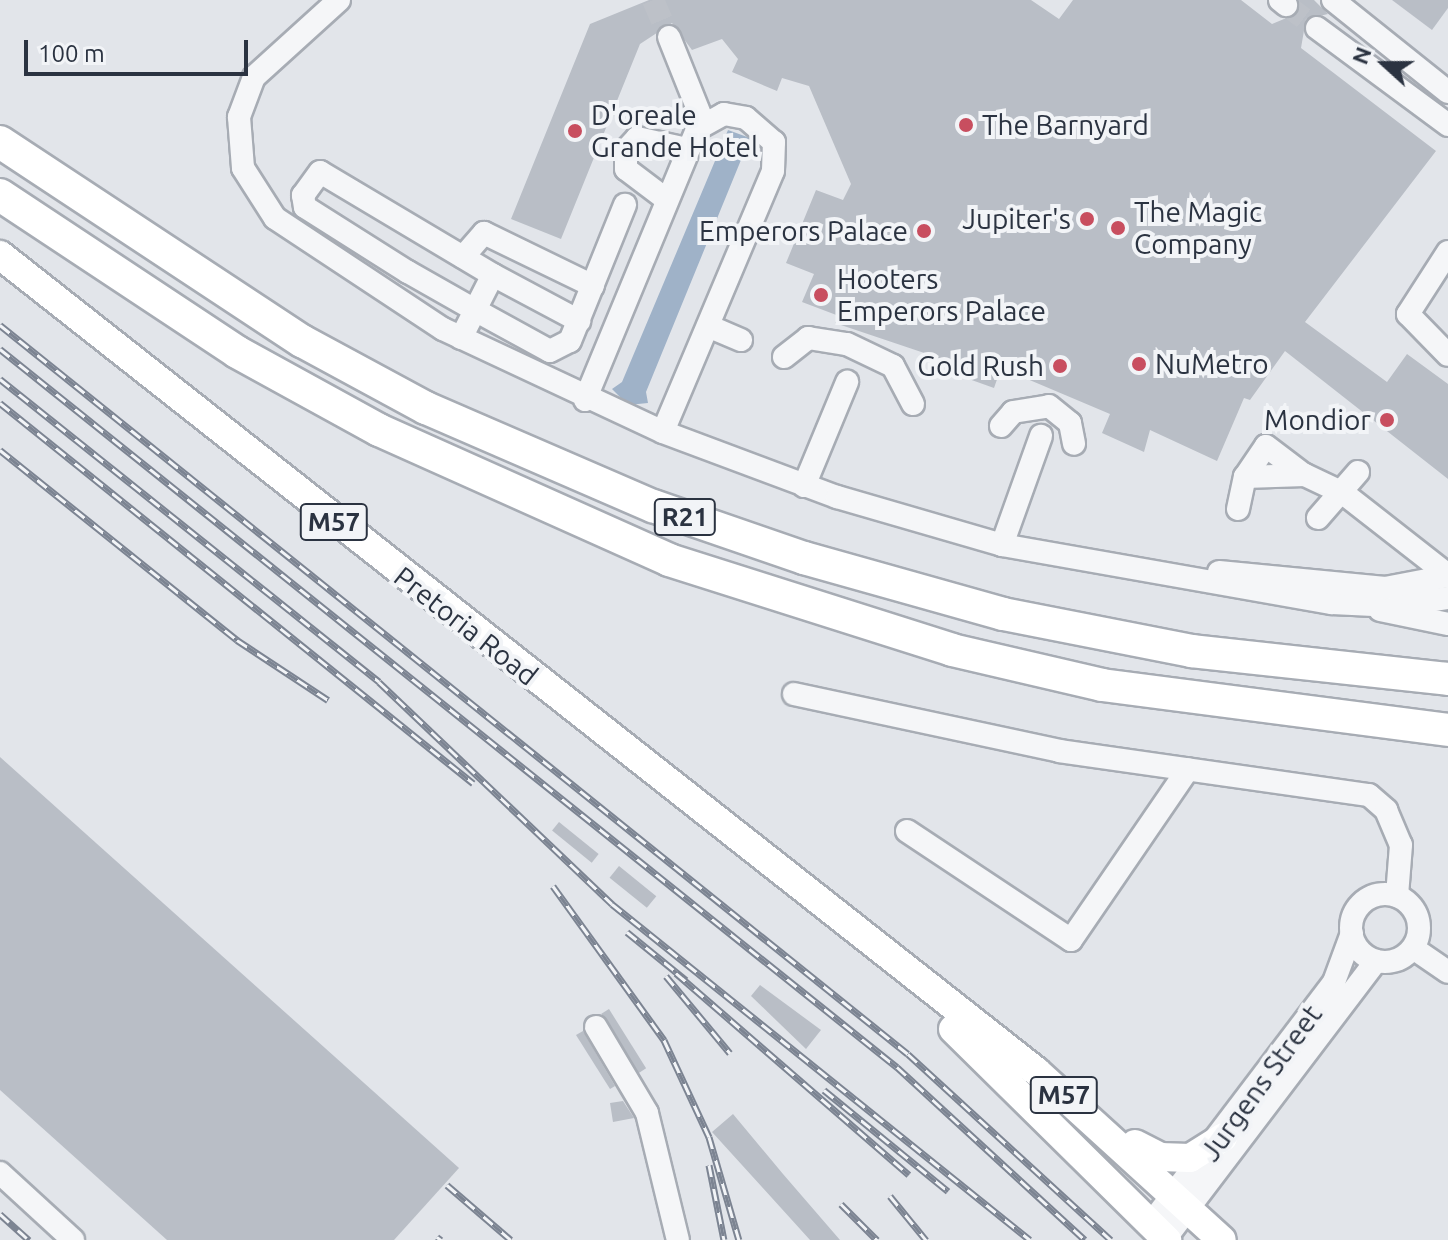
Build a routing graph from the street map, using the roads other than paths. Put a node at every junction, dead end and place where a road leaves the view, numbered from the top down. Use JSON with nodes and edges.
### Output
{"nodes":[{"id":1,"x":339,"y":0,"type":"edge"},
{"id":2,"x":1333,"y":0,"type":"edge"},
{"id":3,"x":1317,"y":28,"type":"tunnel mouth"},
{"id":4,"x":669,"y":37,"type":"tunnel mouth"},
{"id":5,"x":1394,"y":49,"type":"junction"},
{"id":6,"x":1377,"y":72,"type":"junction"},
{"id":7,"x":1448,"y":92,"type":"edge"},
{"id":8,"x":703,"y":122,"type":"junction"},
{"id":9,"x":1448,"y":125,"type":"edge"},
{"id":10,"x":0,"y":142,"type":"edge"},
{"id":11,"x":676,"y":148,"type":"junction"},
{"id":12,"x":651,"y":183,"type":"junction"},
{"id":13,"x":0,"y":195,"type":"edge"},
{"id":14,"x":667,"y":200,"type":"junction"},
{"id":15,"x":625,"y":205,"type":"dead end"},
{"id":16,"x":1448,"y":252,"type":"edge"},
{"id":17,"x":0,"y":255,"type":"edge"},
{"id":18,"x":463,"y":257,"type":"junction"},
{"id":19,"x":493,"y":275,"type":"junction"},
{"id":20,"x":593,"y":286,"type":"junction"},
{"id":21,"x":475,"y":310,"type":"junction"},
{"id":22,"x":579,"y":321,"type":"junction"},
{"id":23,"x":708,"y":326,"type":"junction"},
{"id":24,"x":461,"y":338,"type":"junction"},
{"id":25,"x":741,"y":340,"type":"dead end"},
{"id":26,"x":1448,"y":355,"type":"edge"},
{"id":27,"x":784,"y":357,"type":"dead end"},
{"id":28,"x":847,"y":382,"type":"dead end"},
{"id":29,"x":585,"y":400,"type":"junction"},
{"id":30,"x":913,"y":404,"type":"dead end"},
{"id":31,"x":1001,"y":426,"type":"dead end"},
{"id":32,"x":663,"y":432,"type":"junction"},
{"id":33,"x":1041,"y":436,"type":"dead end"},
{"id":34,"x":1074,"y":444,"type":"dead end"},
{"id":35,"x":1358,"y":472,"type":"dead end"},
{"id":36,"x":804,"y":486,"type":"junction"},
{"id":37,"x":1343,"y":493,"type":"junction"},
{"id":38,"x":1238,"y":509,"type":"dead end"},
{"id":39,"x":1318,"y":518,"type":"dead end"},
{"id":40,"x":1002,"y":540,"type":"junction"},
{"id":41,"x":1448,"y":576,"type":"edge"},
{"id":42,"x":1448,"y":598,"type":"edge"},
{"id":43,"x":1374,"y":605,"type":"junction"},
{"id":44,"x":1448,"y":624,"type":"edge"},
{"id":45,"x":1448,"y":679,"type":"edge"},
{"id":46,"x":794,"y":694,"type":"dead end"},
{"id":47,"x":1448,"y":730,"type":"edge"},
{"id":48,"x":1188,"y":769,"type":"junction"},
{"id":49,"x":669,"y":788,"type":"junction"},
{"id":50,"x":907,"y":831,"type":"dead end"},
{"id":51,"x":1397,"y":896,"type":"junction"},
{"id":52,"x":1352,"y":933,"type":"junction"},
{"id":53,"x":1413,"y":948,"type":"junction"},
{"id":54,"x":1376,"y":961,"type":"junction"},
{"id":55,"x":1448,"y":972,"type":"edge"},
{"id":56,"x":596,"y":1027,"type":"dead end"},
{"id":57,"x":1094,"y":1119,"type":"junction"},
{"id":58,"x":1223,"y":1137,"type":"junction"},
{"id":59,"x":0,"y":1173,"type":"edge"},
{"id":60,"x":1186,"y":1202,"type":"junction"},
{"id":61,"x":1161,"y":1234,"type":"edge"},
{"id":62,"x":73,"y":1240,"type":"edge"},
{"id":63,"x":678,"y":1240,"type":"edge"},
{"id":64,"x":1222,"y":1240,"type":"edge"}],
"edges":[{"from":1,"to":24,"type":"lane"},
{"from":2,"to":5,"type":"lane"},
{"from":3,"to":6,"type":"lane"},
{"from":4,"to":8,"type":"lane"},
{"from":5,"to":6,"type":"lane"},
{"from":5,"to":7,"type":"lane"},
{"from":6,"to":9,"type":"lane"},
{"from":8,"to":11,"type":"lane"},
{"from":8,"to":23,"type":"lane"},
{"from":10,"to":45,"type":"highway","number":"R21"},
{"from":11,"to":12,"type":"lane"},
{"from":11,"to":12,"type":"lane"},
{"from":11,"to":14,"type":"lane"},
{"from":12,"to":14,"type":"lane"},
{"from":13,"to":47,"type":"highway","number":"R21"},
{"from":14,"to":29,"type":"lane"},
{"from":15,"to":20,"type":"lane"},
{"from":16,"to":26,"type":"lane"},
{"from":17,"to":49,"type":"main road","name":"Pretoria Road","number":"M57"},
{"from":18,"to":19,"type":"lane"},
{"from":18,"to":20,"type":"lane"},
{"from":18,"to":21,"type":"lane"},
{"from":19,"to":21,"type":"lane"},
{"from":19,"to":22,"type":"lane"},
{"from":20,"to":22,"type":"lane"},
{"from":21,"to":22,"type":"lane"},
{"from":21,"to":24,"type":"lane"},
{"from":23,"to":25,"type":"lane"},
{"from":23,"to":32,"type":"lane"},
{"from":24,"to":29,"type":"lane"},
{"from":27,"to":30,"type":"lane"},
{"from":28,"to":36,"type":"lane"},
{"from":29,"to":32,"type":"lane"},
{"from":31,"to":34,"type":"lane"},
{"from":32,"to":36,"type":"lane"},
{"from":33,"to":40,"type":"lane"},
{"from":35,"to":37,"type":"lane"},
{"from":36,"to":40,"type":"lane"},
{"from":37,"to":38,"type":"lane"},
{"from":37,"to":39,"type":"lane"},
{"from":37,"to":41,"type":"lane"},
{"from":40,"to":41,"type":"lane"},
{"from":40,"to":43,"type":"lane"},
{"from":42,"to":43,"type":"lane"},
{"from":43,"to":44,"type":"lane"},
{"from":46,"to":48,"type":"lane"},
{"from":48,"to":50,"type":"lane"},
{"from":48,"to":51,"type":"lane"},
{"from":49,"to":57,"type":"main road","name":"Pretoria Road","number":"M57"},
{"from":49,"to":61,"type":"main road","name":"Pretoria Road","number":"M57"},
{"from":51,"to":52,"type":"lane"},
{"from":51,"to":53,"type":"lane"},
{"from":52,"to":54,"type":"lane"},
{"from":52,"to":58,"type":"lane","name":"Jurgens Street"},
{"from":53,"to":54,"type":"lane"},
{"from":53,"to":55,"type":"lane"},
{"from":54,"to":60,"type":"lane","name":"Jurgens Street"},
{"from":56,"to":63,"type":"lane"},
{"from":57,"to":58,"type":"main road"},
{"from":57,"to":60,"type":"main road","name":"Pretoria Road","number":"M57"},
{"from":58,"to":60,"type":"lane","name":"Jurgens Street"},
{"from":59,"to":62,"type":"lane"},
{"from":60,"to":61,"type":"lane","name":"Jurgens Street"},
{"from":60,"to":64,"type":"main road","name":"Pretoria Road","number":"M57"}]}
